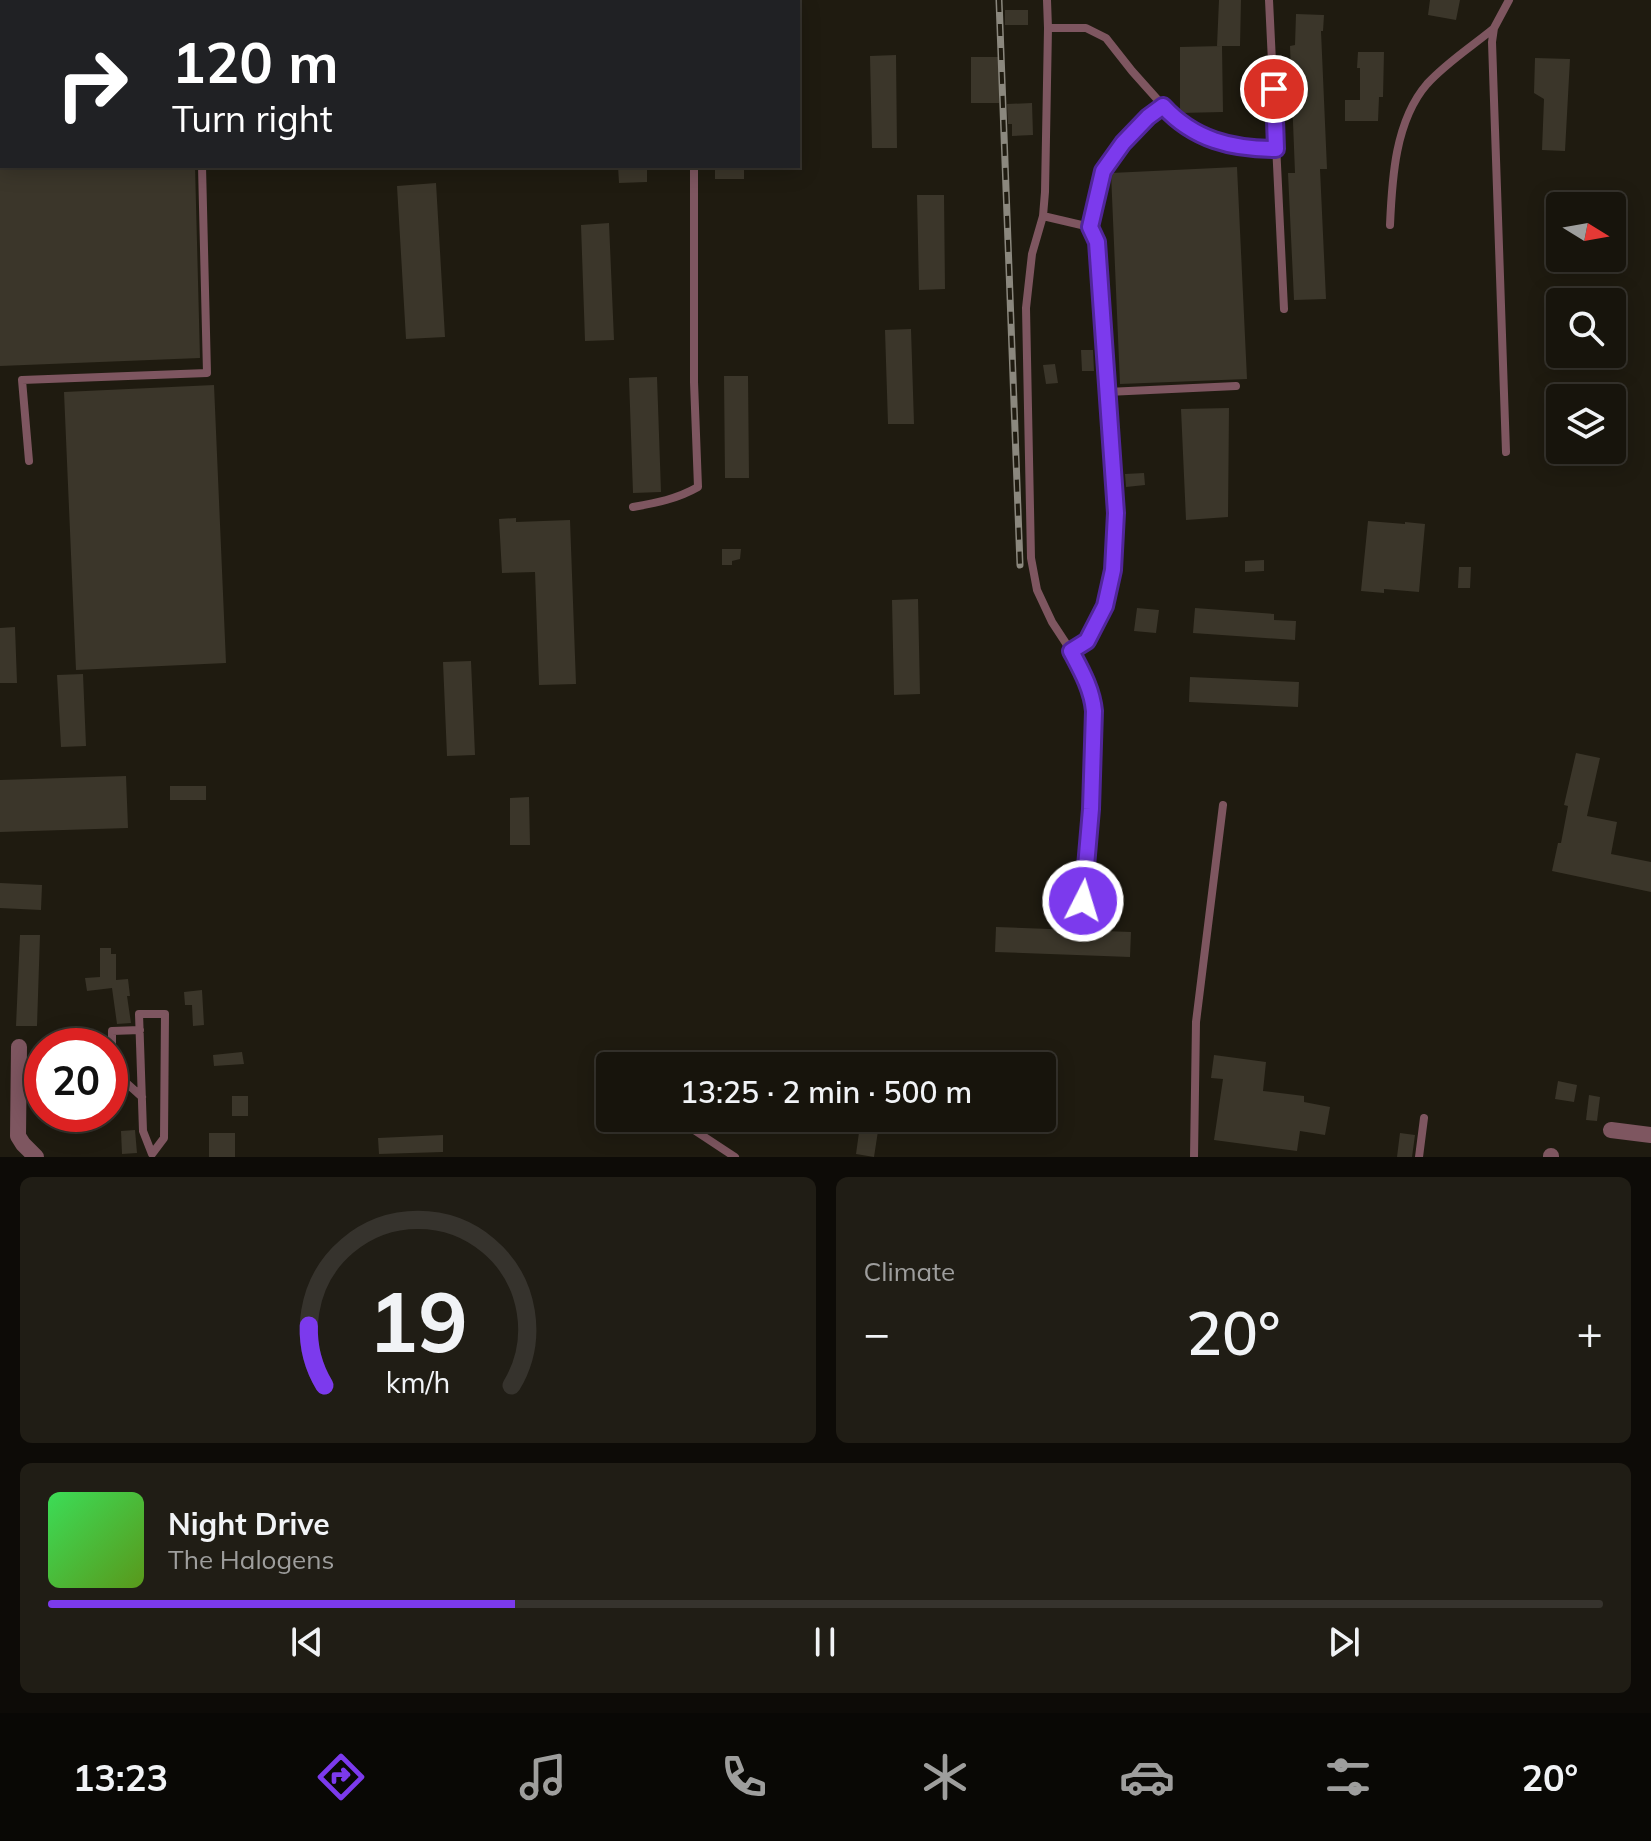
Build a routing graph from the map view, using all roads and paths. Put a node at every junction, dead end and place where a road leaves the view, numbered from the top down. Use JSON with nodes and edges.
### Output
{"nodes":[{"id":1,"x":1047,"y":0,"type":"edge"},
{"id":2,"x":1269,"y":0,"type":"edge"},
{"id":3,"x":1509,"y":0,"type":"edge"},
{"id":4,"x":1048,"y":28,"type":"junction"},
{"id":5,"x":1494,"y":28,"type":"junction"},
{"id":6,"x":1163,"y":106,"type":"junction"},
{"id":7,"x":1276,"y":149,"type":"junction"},
{"id":8,"x":202,"y":168,"type":"edge"},
{"id":9,"x":694,"y":168,"type":"edge"},
{"id":10,"x":1043,"y":216,"type":"junction"},
{"id":11,"x":1390,"y":225,"type":"dead end"},
{"id":12,"x":1090,"y":227,"type":"junction"},
{"id":13,"x":1284,"y":309,"type":"dead end"},
{"id":14,"x":1236,"y":386,"type":"dead end"},
{"id":15,"x":1107,"y":392,"type":"junction"},
{"id":16,"x":1506,"y":452,"type":"dead end"},
{"id":17,"x":29,"y":461,"type":"dead end"},
{"id":18,"x":633,"y":507,"type":"dead end"},
{"id":19,"x":1071,"y":651,"type":"junction"},
{"id":20,"x":1223,"y":805,"type":"dead end"},
{"id":21,"x":1083,"y":901,"type":"dead end"},
{"id":22,"x":140,"y":1030,"type":"junction"},
{"id":23,"x":19,"y":1047,"type":"dead end"},
{"id":24,"x":142,"y":1097,"type":"junction"},
{"id":25,"x":1424,"y":1118,"type":"dead end"},
{"id":26,"x":1611,"y":1130,"type":"dead end"},
{"id":27,"x":697,"y":1132,"type":"edge"},
{"id":28,"x":1651,"y":1135,"type":"edge"},
{"id":29,"x":152,"y":1156,"type":"edge"},
{"id":30,"x":36,"y":1157,"type":"edge"},
{"id":31,"x":735,"y":1157,"type":"edge"},
{"id":32,"x":1194,"y":1157,"type":"edge"},
{"id":33,"x":1419,"y":1157,"type":"edge"}],
"edges":[{"from":1,"to":4,"type":"lane"},
{"from":2,"to":7,"type":"lane"},
{"from":3,"to":5,"type":"lane"},
{"from":4,"to":6,"type":"lane"},
{"from":4,"to":10,"type":"lane"},
{"from":5,"to":11,"type":"lane"},
{"from":5,"to":16,"type":"lane"},
{"from":6,"to":7,"type":"lane"},
{"from":6,"to":12,"type":"lane"},
{"from":7,"to":13,"type":"lane"},
{"from":8,"to":17,"type":"lane"},
{"from":9,"to":18,"type":"lane"},
{"from":10,"to":12,"type":"lane"},
{"from":10,"to":19,"type":"lane"},
{"from":12,"to":15,"type":"lane"},
{"from":14,"to":15,"type":"lane"},
{"from":15,"to":19,"type":"lane"},
{"from":19,"to":21,"type":"lane"},
{"from":20,"to":32,"type":"lane"},
{"from":22,"to":24,"type":"lane"},
{"from":22,"to":24,"type":"lane"},
{"from":22,"to":29,"type":"lane"},
{"from":23,"to":30,"type":"street"},
{"from":24,"to":29,"type":"lane"},
{"from":25,"to":33,"type":"lane"},
{"from":26,"to":28,"type":"street"},
{"from":27,"to":31,"type":"lane"}]}
